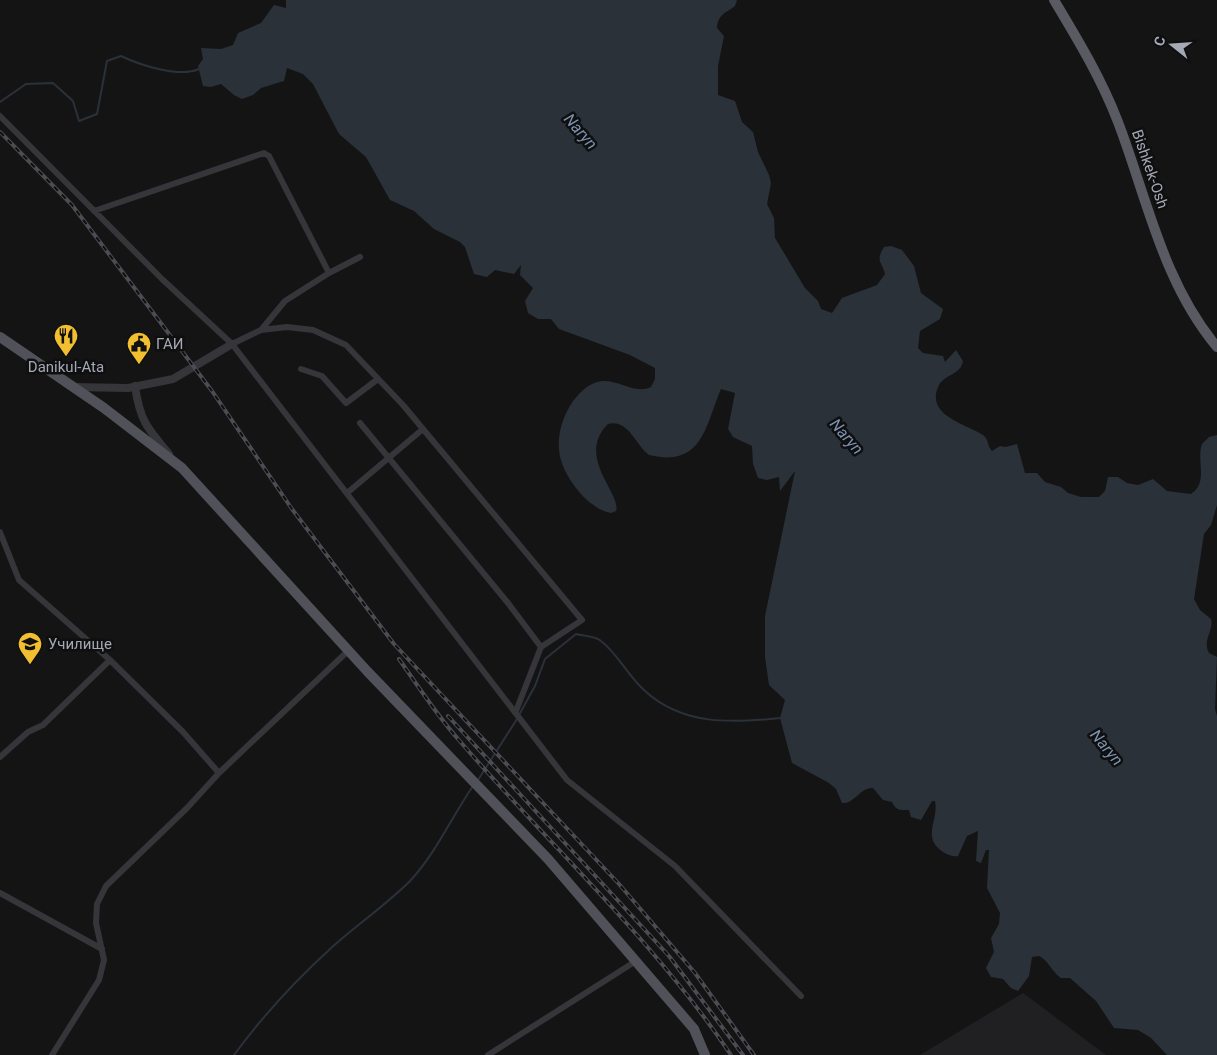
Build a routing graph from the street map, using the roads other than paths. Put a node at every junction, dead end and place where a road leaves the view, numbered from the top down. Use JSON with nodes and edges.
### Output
{"nodes":[{"id":1,"x":1054,"y":0,"type":"edge"},
{"id":2,"x":0,"y":116,"type":"edge"},
{"id":3,"x":94,"y":211,"type":"junction"},
{"id":4,"x":360,"y":257,"type":"dead end"},
{"id":5,"x":328,"y":273,"type":"junction"},
{"id":6,"x":261,"y":330,"type":"junction"},
{"id":7,"x":0,"y":337,"type":"edge"},
{"id":8,"x":232,"y":344,"type":"junction"},
{"id":9,"x":1217,"y":347,"type":"edge"},
{"id":10,"x":301,"y":369,"type":"dead end"},
{"id":11,"x":378,"y":379,"type":"junction"},
{"id":12,"x":135,"y":386,"type":"junction"},
{"id":13,"x":73,"y":387,"type":"junction"},
{"id":14,"x":360,"y":423,"type":"dead end"},
{"id":15,"x":424,"y":429,"type":"junction"},
{"id":16,"x":390,"y":459,"type":"junction"},
{"id":17,"x":182,"y":468,"type":"junction"},
{"id":18,"x":347,"y":493,"type":"junction"},
{"id":19,"x":0,"y":532,"type":"edge"},
{"id":20,"x":540,"y":647,"type":"junction"},
{"id":21,"x":349,"y":650,"type":"junction"},
{"id":22,"x":110,"y":660,"type":"junction"},
{"id":23,"x":516,"y":712,"type":"junction"},
{"id":24,"x":0,"y":757,"type":"edge"},
{"id":25,"x":219,"y":773,"type":"junction"},
{"id":26,"x":0,"y":893,"type":"edge"},
{"id":27,"x":102,"y":948,"type":"junction"},
{"id":28,"x":636,"y":961,"type":"junction"},
{"id":29,"x":801,"y":996,"type":"dead end"},
{"id":30,"x":52,"y":1055,"type":"edge"},
{"id":31,"x":488,"y":1055,"type":"edge"},
{"id":32,"x":705,"y":1055,"type":"edge"}],
"edges":[{"from":1,"to":9,"type":"highway","name":"Bishkek-Osh"},
{"from":2,"to":3,"type":"street"},
{"from":3,"to":5,"type":"street"},
{"from":3,"to":8,"type":"street"},
{"from":4,"to":5,"type":"street"},
{"from":5,"to":6,"type":"street"},
{"from":6,"to":8,"type":"street"},
{"from":6,"to":11,"type":"street"},
{"from":7,"to":13,"type":"main road"},
{"from":8,"to":12,"type":"street"},
{"from":8,"to":18,"type":"street"},
{"from":10,"to":11,"type":"street"},
{"from":11,"to":15,"type":"street"},
{"from":12,"to":13,"type":"street"},
{"from":12,"to":17,"type":"street"},
{"from":13,"to":17,"type":"main road"},
{"from":14,"to":16,"type":"street"},
{"from":15,"to":16,"type":"street"},
{"from":15,"to":20,"type":"street"},
{"from":16,"to":18,"type":"street"},
{"from":16,"to":20,"type":"street"},
{"from":17,"to":21,"type":"main road"},
{"from":18,"to":23,"type":"street"},
{"from":19,"to":22,"type":"street"},
{"from":20,"to":23,"type":"street"},
{"from":21,"to":25,"type":"street"},
{"from":21,"to":28,"type":"main road"},
{"from":22,"to":24,"type":"street"},
{"from":22,"to":25,"type":"street"},
{"from":23,"to":29,"type":"street"},
{"from":25,"to":27,"type":"street"},
{"from":26,"to":27,"type":"street"},
{"from":27,"to":30,"type":"street"},
{"from":28,"to":31,"type":"street"},
{"from":28,"to":32,"type":"main road"}]}
